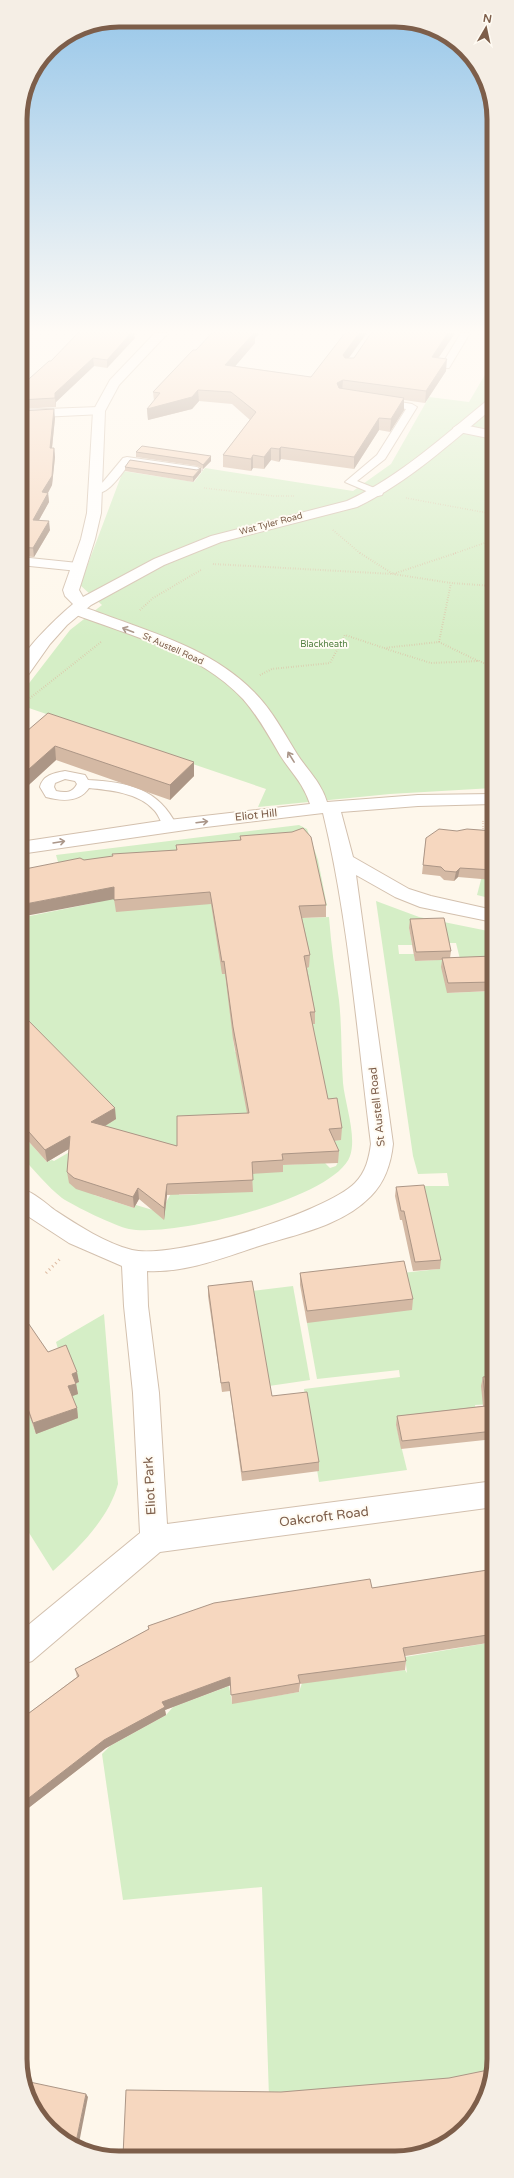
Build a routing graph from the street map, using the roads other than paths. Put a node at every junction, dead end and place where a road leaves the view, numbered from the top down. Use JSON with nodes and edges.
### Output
{"nodes":[{"id":1,"x":97,"y":435,"type":"edge"},
{"id":2,"x":395,"y":435,"type":"edge"},
{"id":3,"x":451,"y":435,"type":"edge"},
{"id":4,"x":197,"y":470,"type":"edge"},
{"id":5,"x":96,"y":491,"type":"junction"},
{"id":6,"x":374,"y":494,"type":"junction"},
{"id":7,"x":27,"y":562,"type":"edge"},
{"id":8,"x":78,"y":567,"type":"junction"},
{"id":9,"x":79,"y":607,"type":"junction"},
{"id":10,"x":27,"y":666,"type":"edge"},
{"id":11,"x":84,"y":784,"type":"dead end"},
{"id":12,"x":487,"y":799,"type":"edge"},
{"id":13,"x":326,"y":808,"type":"junction"},
{"id":14,"x":170,"y":826,"type":"junction"},
{"id":15,"x":27,"y":847,"type":"edge"},
{"id":16,"x":344,"y":860,"type":"junction"},
{"id":17,"x":487,"y":915,"type":"edge"},
{"id":18,"x":27,"y":1203,"type":"edge"},
{"id":19,"x":136,"y":1260,"type":"junction"},
{"id":20,"x":487,"y":1495,"type":"edge"},
{"id":21,"x":154,"y":1539,"type":"junction"},
{"id":22,"x":27,"y":1645,"type":"edge"}],
"edges":[{"from":1,"to":5,"type":"street"},
{"from":2,"to":6,"type":"lane"},
{"from":3,"to":6,"type":"street","name":"Wat Tyler Road"},
{"from":4,"to":5,"type":"lane"},
{"from":5,"to":8,"type":"street"},
{"from":6,"to":9,"type":"street","name":"Wat Tyler Road"},
{"from":7,"to":8,"type":"street"},
{"from":8,"to":9,"type":"street"},
{"from":9,"to":10,"type":"street","name":"Wat Tyler Road"},
{"from":13,"to":9,"type":"street","name":"St Austell Road","one_way":true},
{"from":11,"to":14,"type":"lane"},
{"from":12,"to":13,"type":"street","name":"Eliot Hill"},
{"from":14,"to":13,"type":"street","name":"Eliot Hill","one_way":true},
{"from":13,"to":16,"type":"street","name":"St Austell Road"},
{"from":15,"to":14,"type":"street","name":"Eliot Hill","one_way":true},
{"from":16,"to":17,"type":"street"},
{"from":16,"to":19,"type":"street","name":"St Austell Road"},
{"from":18,"to":19,"type":"street"},
{"from":19,"to":21,"type":"street","name":"Eliot Park"},
{"from":20,"to":21,"type":"street","name":"Oakcroft Road"},
{"from":21,"to":22,"type":"street"}]}
